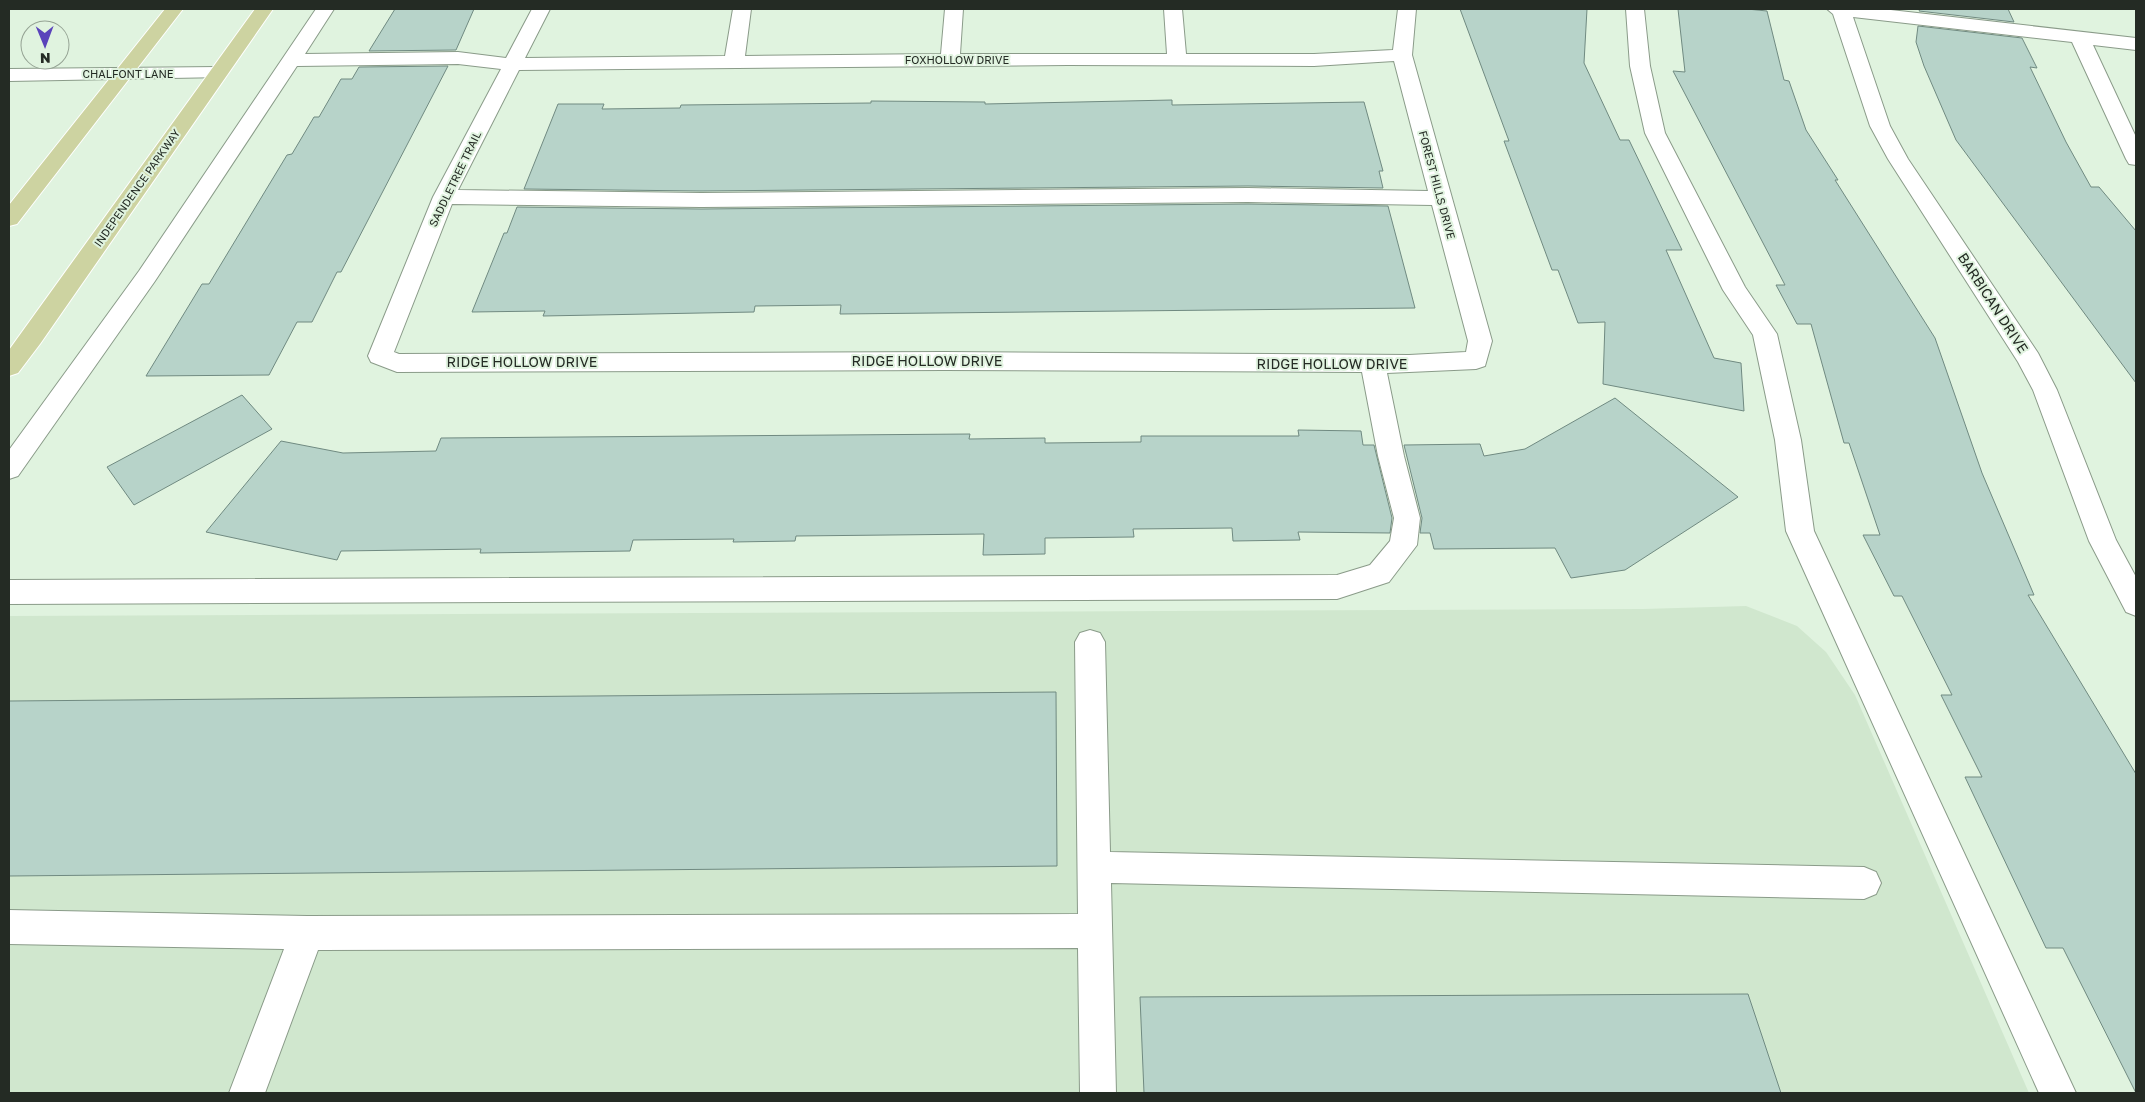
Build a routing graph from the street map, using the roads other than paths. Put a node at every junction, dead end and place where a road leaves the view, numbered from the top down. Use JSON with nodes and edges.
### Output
{"nodes":[{"id":1,"x":174,"y":9,"type":"edge"},
{"id":2,"x":264,"y":9,"type":"edge"},
{"id":3,"x":325,"y":9,"type":"edge"},
{"id":4,"x":542,"y":9,"type":"edge"},
{"id":5,"x":742,"y":9,"type":"edge"},
{"id":6,"x":954,"y":9,"type":"edge"},
{"id":7,"x":1173,"y":9,"type":"edge"},
{"id":8,"x":1407,"y":9,"type":"edge"},
{"id":9,"x":1635,"y":9,"type":"edge"},
{"id":10,"x":1839,"y":9,"type":"edge"},
{"id":11,"x":2080,"y":38,"type":"junction"},
{"id":12,"x":2136,"y":44,"type":"edge"},
{"id":13,"x":1402,"y":55,"type":"junction"},
{"id":14,"x":291,"y":60,"type":"junction"},
{"id":15,"x":950,"y":60,"type":"junction"},
{"id":16,"x":1177,"y":60,"type":"junction"},
{"id":17,"x":734,"y":62,"type":"junction"},
{"id":18,"x":512,"y":64,"type":"junction"},
{"id":19,"x":122,"y":74,"type":"junction"},
{"id":20,"x":218,"y":74,"type":"junction"},
{"id":21,"x":9,"y":75,"type":"edge"},
{"id":22,"x":2136,"y":159,"type":"edge"},
{"id":23,"x":444,"y":197,"type":"junction"},
{"id":24,"x":1441,"y":198,"type":"junction"},
{"id":25,"x":9,"y":219,"type":"edge"},
{"id":26,"x":380,"y":356,"type":"joint"},
{"id":27,"x":1476,"y":360,"type":"joint"},
{"id":28,"x":1373,"y":364,"type":"junction"},
{"id":29,"x":9,"y":367,"type":"edge"},
{"id":30,"x":9,"y":470,"type":"edge"},
{"id":31,"x":9,"y":592,"type":"edge"},
{"id":32,"x":2136,"y":604,"type":"edge"},
{"id":33,"x":1090,"y":642,"type":"dead end"},
{"id":34,"x":1094,"y":867,"type":"junction"},
{"id":35,"x":1864,"y":883,"type":"dead end"},
{"id":36,"x":9,"y":927,"type":"edge"},
{"id":37,"x":1095,"y":931,"type":"junction"},
{"id":38,"x":307,"y":933,"type":"junction"},
{"id":39,"x":247,"y":1093,"type":"edge"},
{"id":40,"x":1098,"y":1093,"type":"edge"},
{"id":41,"x":2058,"y":1093,"type":"edge"}],
"edges":[{"from":1,"to":19,"type":"main road"},
{"from":2,"to":20,"type":"main road","name":"INDEPENDENCE PARKWAY"},
{"from":3,"to":14,"type":"street"},
{"from":4,"to":18,"type":"street","name":"SADDLETREE TRAIL"},
{"from":5,"to":17,"type":"street"},
{"from":6,"to":15,"type":"street"},
{"from":7,"to":16,"type":"street"},
{"from":8,"to":13,"type":"street","name":"FOREST HILLS DRIVE"},
{"from":9,"to":41,"type":"street"},
{"from":10,"to":11,"type":"street"},
{"from":10,"to":32,"type":"street","name":"BARBICAN DRIVE"},
{"from":11,"to":12,"type":"street"},
{"from":11,"to":22,"type":"street"},
{"from":13,"to":16,"type":"street","name":"FOXHOLLOW DRIVE"},
{"from":13,"to":24,"type":"street","name":"FOREST HILLS DRIVE"},
{"from":14,"to":18,"type":"street","name":"FOXHOLLOW DRIVE"},
{"from":14,"to":30,"type":"street"},
{"from":15,"to":16,"type":"street","name":"FOXHOLLOW DRIVE"},
{"from":15,"to":17,"type":"street","name":"FOXHOLLOW DRIVE"},
{"from":17,"to":18,"type":"street","name":"FOXHOLLOW DRIVE"},
{"from":18,"to":23,"type":"street","name":"SADDLETREE TRAIL"},
{"from":19,"to":20,"type":"street","name":"CHALFONT LANE"},
{"from":19,"to":21,"type":"street","name":"CHALFONT LANE"},
{"from":19,"to":25,"type":"main road"},
{"from":20,"to":29,"type":"main road","name":"INDEPENDENCE PARKWAY"},
{"from":23,"to":24,"type":"street"},
{"from":23,"to":26,"type":"street","name":"SADDLETREE TRAIL"},
{"from":24,"to":27,"type":"street","name":"FOREST HILLS DRIVE"},
{"from":26,"to":28,"type":"street","name":"RIDGE HOLLOW DRIVE"},
{"from":27,"to":28,"type":"street","name":"RIDGE HOLLOW DRIVE"},
{"from":28,"to":31,"type":"street"},
{"from":33,"to":34,"type":"street"},
{"from":34,"to":35,"type":"street"},
{"from":34,"to":37,"type":"street"},
{"from":36,"to":38,"type":"street"},
{"from":37,"to":38,"type":"street"},
{"from":37,"to":40,"type":"street"},
{"from":38,"to":39,"type":"street"}]}
